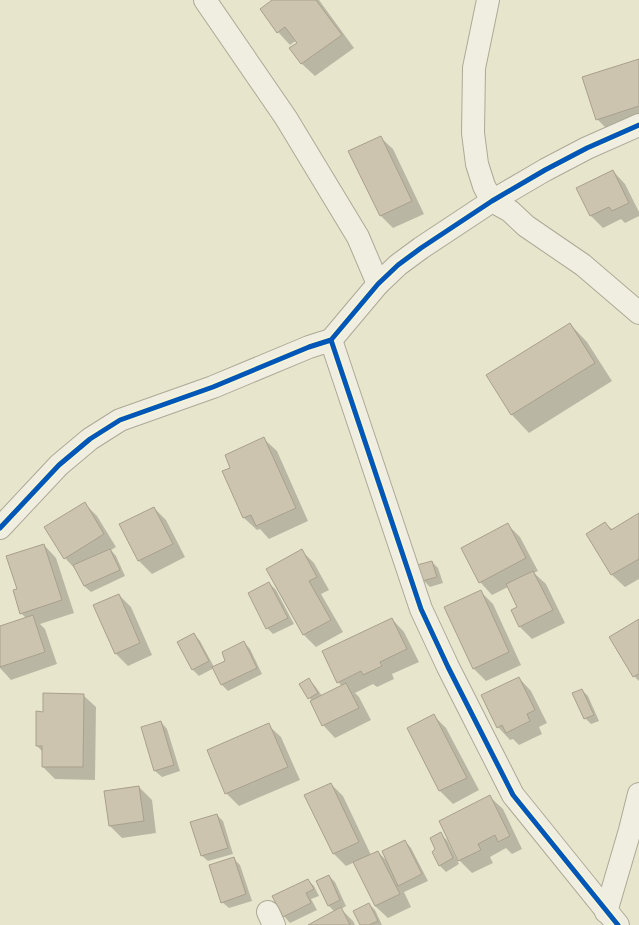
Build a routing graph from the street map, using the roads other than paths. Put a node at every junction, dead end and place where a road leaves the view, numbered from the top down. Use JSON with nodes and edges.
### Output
{"nodes":[{"id":1,"x":205,"y":0,"type":"edge"},
{"id":2,"x":488,"y":0,"type":"edge"},
{"id":3,"x":639,"y":125,"type":"edge"},
{"id":4,"x":492,"y":201,"type":"junction"},
{"id":5,"x":378,"y":284,"type":"junction"},
{"id":6,"x":639,"y":313,"type":"edge"},
{"id":7,"x":331,"y":340,"type":"junction"},
{"id":8,"x":0,"y":528,"type":"edge"},
{"id":9,"x":639,"y":794,"type":"edge"},
{"id":10,"x":612,"y":918,"type":"edge"}],
"edges":[{"from":1,"to":5,"type":"street"},
{"from":2,"to":4,"type":"street"},
{"from":3,"to":4,"type":"street"},
{"from":4,"to":5,"type":"street"},
{"from":4,"to":6,"type":"street"},
{"from":5,"to":7,"type":"street"},
{"from":7,"to":8,"type":"street"},
{"from":7,"to":10,"type":"street"},
{"from":9,"to":10,"type":"street"}]}
